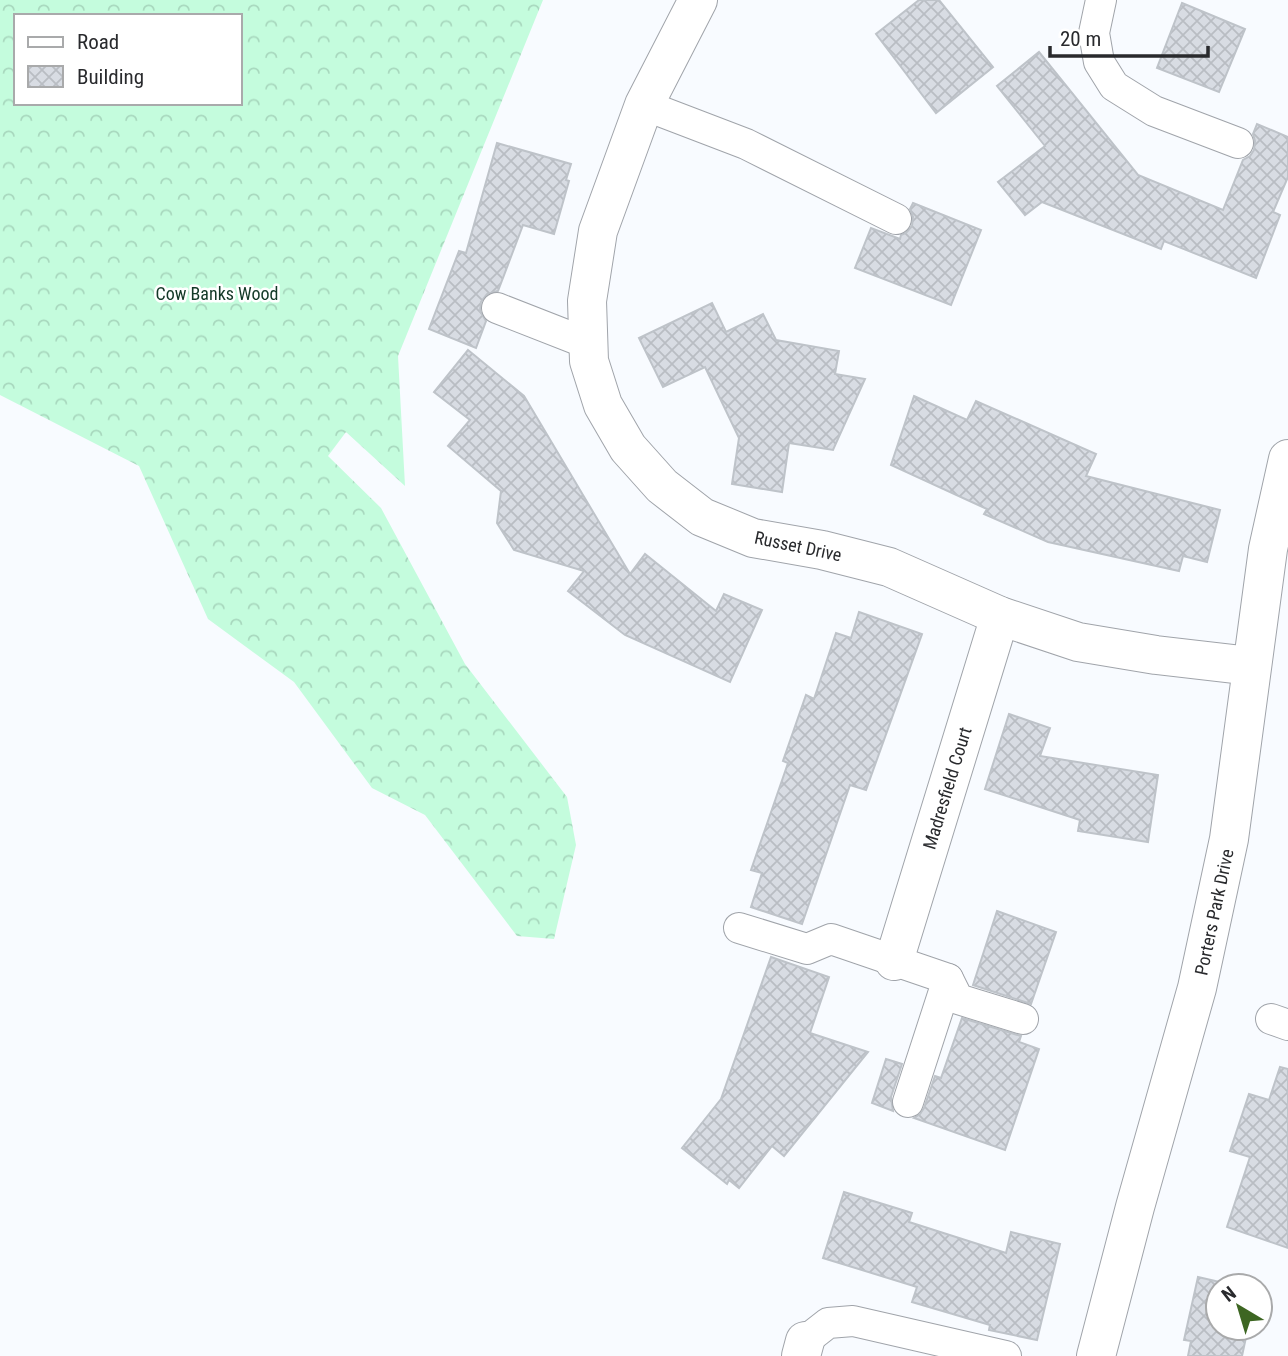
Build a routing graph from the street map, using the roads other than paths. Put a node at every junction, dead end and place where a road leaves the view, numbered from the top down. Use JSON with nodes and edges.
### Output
{"nodes":[{"id":1,"x":698,"y":0,"type":"edge"},
{"id":2,"x":1101,"y":0,"type":"edge"},
{"id":3,"x":644,"y":105,"type":"junction"},
{"id":4,"x":1238,"y":143,"type":"dead end"},
{"id":5,"x":897,"y":219,"type":"dead end"},
{"id":6,"x":497,"y":308,"type":"dead end"},
{"id":7,"x":589,"y":344,"type":"junction"},
{"id":8,"x":1288,"y":459,"type":"edge"},
{"id":9,"x":1000,"y":616,"type":"junction"},
{"id":10,"x":1251,"y":666,"type":"junction"},
{"id":11,"x":739,"y":928,"type":"dead end"},
{"id":12,"x":894,"y":961,"type":"junction"},
{"id":13,"x":948,"y":979,"type":"junction"},
{"id":14,"x":1023,"y":1019,"type":"dead end"},
{"id":15,"x":908,"y":1102,"type":"dead end"},
{"id":16,"x":803,"y":1349,"type":"edge"},
{"id":17,"x":1006,"y":1356,"type":"edge"},
{"id":18,"x":1096,"y":1356,"type":"edge"}],
"edges":[{"from":1,"to":3,"type":"street","name":"Russet Drive"},
{"from":2,"to":4,"type":"lane"},
{"from":3,"to":5,"type":"lane"},
{"from":3,"to":7,"type":"street","name":"Russet Drive"},
{"from":6,"to":7,"type":"lane"},
{"from":7,"to":9,"type":"street","name":"Russet Drive"},
{"from":8,"to":10,"type":"street","name":"Porters Park Drive"},
{"from":9,"to":10,"type":"street","name":"Russet Drive"},
{"from":9,"to":12,"type":"street","name":"Madresfield Court"},
{"from":10,"to":18,"type":"street","name":"Porters Park Drive"},
{"from":11,"to":12,"type":"lane"},
{"from":12,"to":13,"type":"lane"},
{"from":13,"to":14,"type":"lane"},
{"from":13,"to":15,"type":"lane"},
{"from":16,"to":17,"type":"lane"}]}
